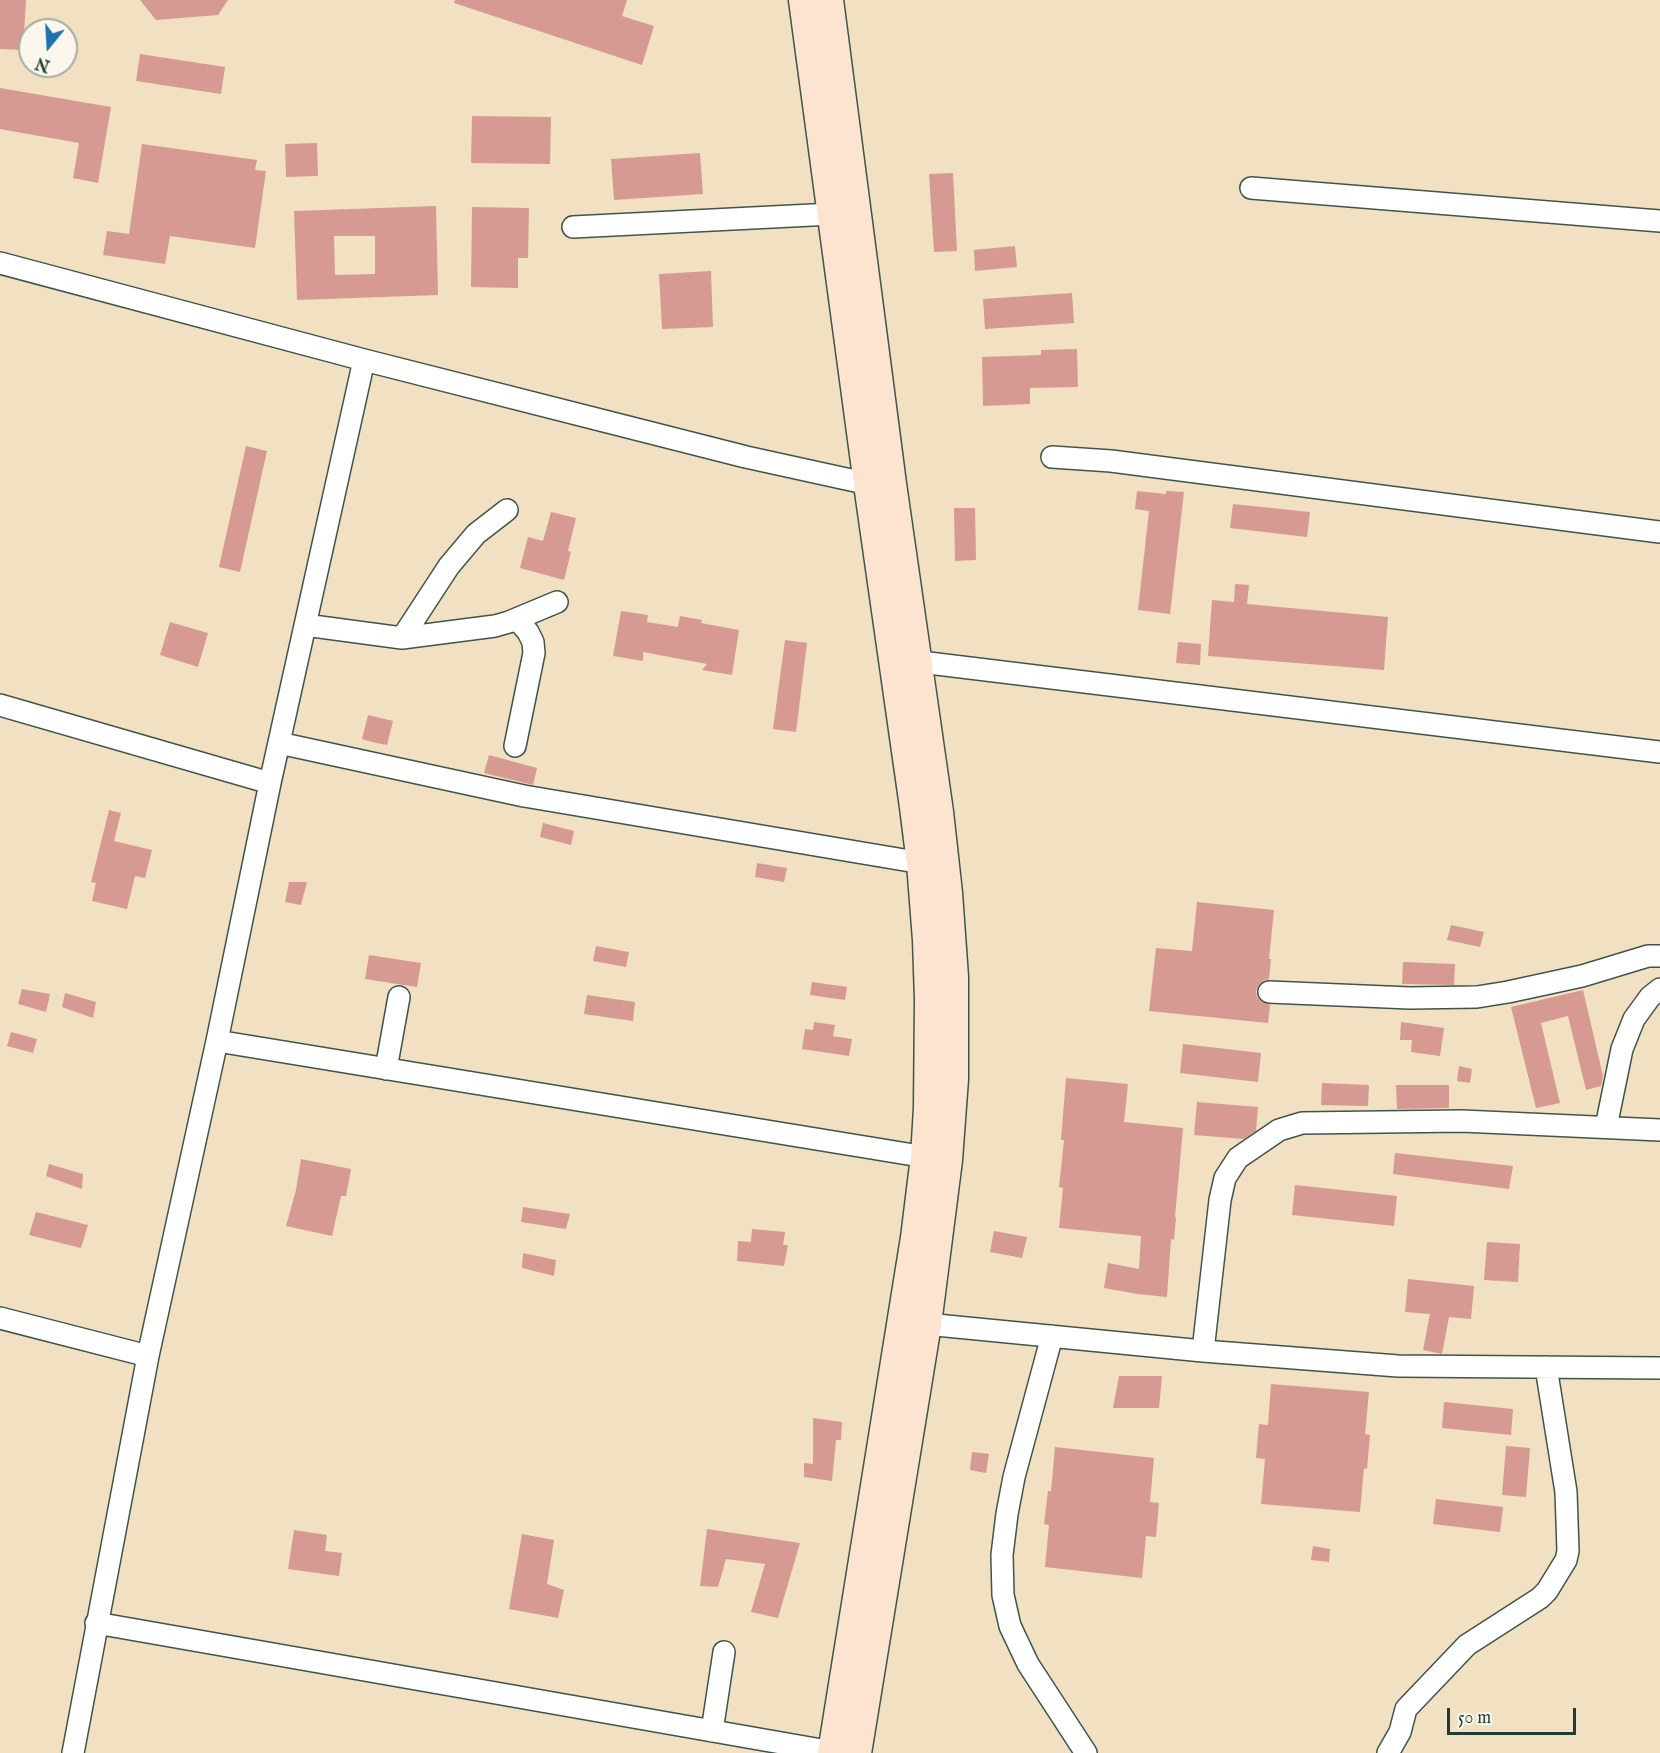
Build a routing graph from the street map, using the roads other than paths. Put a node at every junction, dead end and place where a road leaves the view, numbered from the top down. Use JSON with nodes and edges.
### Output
{"nodes":[{"id":1,"x":804,"y":0,"type":"edge"},
{"id":2,"x":828,"y":0,"type":"edge"},
{"id":3,"x":1251,"y":188,"type":"dead end"},
{"id":4,"x":832,"y":214,"type":"junction"},
{"id":5,"x":1660,"y":221,"type":"edge"},
{"id":6,"x":573,"y":226,"type":"dead end"},
{"id":7,"x":0,"y":263,"type":"edge"},
{"id":8,"x":364,"y":360,"type":"junction"},
{"id":9,"x":1052,"y":457,"type":"dead end"},
{"id":10,"x":869,"y":484,"type":"junction"},
{"id":11,"x":507,"y":510,"type":"dead end"},
{"id":12,"x":1660,"y":532,"type":"edge"},
{"id":13,"x":556,"y":603,"type":"dead end"},
{"id":14,"x":517,"y":619,"type":"junction"},
{"id":15,"x":305,"y":626,"type":"junction"},
{"id":16,"x":402,"y":638,"type":"junction"},
{"id":17,"x":905,"y":660,"type":"junction"},
{"id":18,"x":0,"y":705,"type":"edge"},
{"id":19,"x":279,"y":743,"type":"junction"},
{"id":20,"x":515,"y":746,"type":"dead end"},
{"id":21,"x":1660,"y":752,"type":"edge"},
{"id":22,"x":270,"y":783,"type":"junction"},
{"id":23,"x":922,"y":863,"type":"junction"},
{"id":24,"x":1660,"y":956,"type":"edge"},
{"id":25,"x":1660,"y":989,"type":"edge"},
{"id":26,"x":1269,"y":992,"type":"dead end"},
{"id":27,"x":399,"y":998,"type":"dead end"},
{"id":28,"x":217,"y":1041,"type":"junction"},
{"id":29,"x":386,"y":1069,"type":"junction"},
{"id":30,"x":1606,"y":1127,"type":"junction"},
{"id":31,"x":1660,"y":1130,"type":"edge"},
{"id":32,"x":926,"y":1157,"type":"junction"},
{"id":33,"x":0,"y":1318,"type":"edge"},
{"id":34,"x":926,"y":1324,"type":"junction"},
{"id":35,"x":1052,"y":1336,"type":"junction"},
{"id":36,"x":1203,"y":1351,"type":"junction"},
{"id":37,"x":148,"y":1356,"type":"junction"},
{"id":38,"x":1546,"y":1367,"type":"junction"},
{"id":39,"x":1660,"y":1368,"type":"edge"},
{"id":40,"x":96,"y":1623,"type":"junction"},
{"id":41,"x":724,"y":1652,"type":"dead end"},
{"id":42,"x":712,"y":1731,"type":"junction"},
{"id":43,"x":73,"y":1753,"type":"edge"},
{"id":44,"x":841,"y":1753,"type":"edge"},
{"id":45,"x":1086,"y":1753,"type":"edge"},
{"id":46,"x":1388,"y":1753,"type":"edge"}],
"edges":[{"from":1,"to":4,"type":"main road"},
{"from":2,"to":17,"type":"main road"},
{"from":3,"to":5,"type":"street"},
{"from":4,"to":6,"type":"street"},
{"from":4,"to":10,"type":"main road"},
{"from":7,"to":8,"type":"street"},
{"from":8,"to":10,"type":"street"},
{"from":8,"to":15,"type":"street"},
{"from":9,"to":12,"type":"street"},
{"from":10,"to":17,"type":"main road"},
{"from":11,"to":16,"type":"street"},
{"from":13,"to":14,"type":"street"},
{"from":14,"to":16,"type":"street"},
{"from":14,"to":20,"type":"street"},
{"from":15,"to":16,"type":"street"},
{"from":15,"to":19,"type":"street"},
{"from":17,"to":21,"type":"street"},
{"from":17,"to":23,"type":"main road"},
{"from":17,"to":34,"type":"main road"},
{"from":18,"to":22,"type":"street"},
{"from":19,"to":22,"type":"street"},
{"from":19,"to":23,"type":"street"},
{"from":22,"to":28,"type":"street"},
{"from":23,"to":32,"type":"main road"},
{"from":24,"to":26,"type":"street"},
{"from":25,"to":30,"type":"street"},
{"from":27,"to":29,"type":"street"},
{"from":28,"to":29,"type":"street"},
{"from":28,"to":37,"type":"street"},
{"from":29,"to":32,"type":"street"},
{"from":30,"to":31,"type":"street"},
{"from":30,"to":36,"type":"street"},
{"from":32,"to":44,"type":"main road"},
{"from":33,"to":37,"type":"street"},
{"from":34,"to":35,"type":"street"},
{"from":34,"to":44,"type":"main road"},
{"from":35,"to":36,"type":"street"},
{"from":35,"to":45,"type":"street"},
{"from":36,"to":38,"type":"street"},
{"from":37,"to":40,"type":"street"},
{"from":38,"to":39,"type":"street"},
{"from":38,"to":46,"type":"street"},
{"from":40,"to":42,"type":"street"},
{"from":40,"to":43,"type":"street"},
{"from":41,"to":42,"type":"street"},
{"from":42,"to":44,"type":"street"}]}
